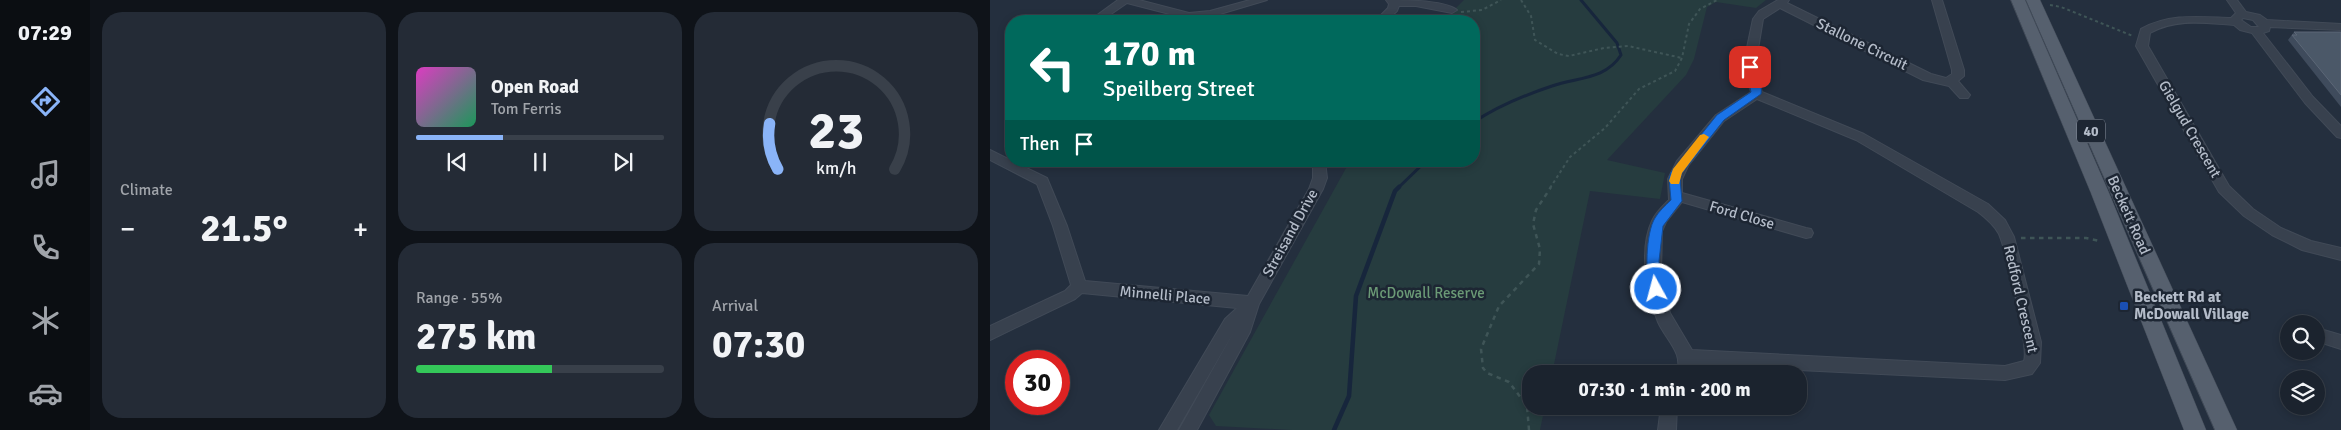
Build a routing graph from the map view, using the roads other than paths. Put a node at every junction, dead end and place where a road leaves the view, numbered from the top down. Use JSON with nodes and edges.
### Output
{"nodes":[{"id":1,"x":1126,"y":0,"type":"edge"},
{"id":2,"x":1262,"y":0,"type":"edge"},
{"id":3,"x":1937,"y":0,"type":"edge"},
{"id":4,"x":2018,"y":0,"type":"edge"},
{"id":5,"x":2033,"y":0,"type":"edge"},
{"id":6,"x":2232,"y":0,"type":"edge"},
{"id":7,"x":1393,"y":1,"type":"edge"},
{"id":8,"x":1782,"y":2,"type":"edge"},
{"id":9,"x":1452,"y":10,"type":"road end"},
{"id":10,"x":1103,"y":15,"type":"edge"},
{"id":11,"x":1185,"y":15,"type":"edge"},
{"id":12,"x":1200,"y":15,"type":"edge"},
{"id":13,"x":1386,"y":15,"type":"edge"},
{"id":14,"x":2240,"y":18,"type":"junction"},
{"id":15,"x":2341,"y":26,"type":"edge"},
{"id":16,"x":2260,"y":27,"type":"junction"},
{"id":17,"x":1951,"y":81,"type":"junction"},
{"id":18,"x":1756,"y":94,"type":"junction"},
{"id":19,"x":1964,"y":95,"type":"dead end"},
{"id":20,"x":2341,"y":134,"type":"edge"},
{"id":21,"x":990,"y":154,"type":"edge"},
{"id":22,"x":1005,"y":162,"type":"edge"},
{"id":23,"x":1015,"y":167,"type":"edge"},
{"id":24,"x":1319,"y":167,"type":"edge"},
{"id":25,"x":1677,"y":196,"type":"junction"},
{"id":26,"x":1806,"y":233,"type":"dead end"},
{"id":27,"x":2341,"y":254,"type":"edge"},
{"id":28,"x":1079,"y":287,"type":"junction"},
{"id":29,"x":1252,"y":303,"type":"junction"},
{"id":30,"x":990,"y":333,"type":"edge"},
{"id":31,"x":2325,"y":337,"type":"edge"},
{"id":32,"x":2341,"y":342,"type":"edge"},
{"id":33,"x":1686,"y":357,"type":"junction"},
{"id":34,"x":1687,"y":365,"type":"edge"},
{"id":35,"x":1668,"y":415,"type":"edge"},
{"id":36,"x":1168,"y":430,"type":"edge"},
{"id":37,"x":1188,"y":430,"type":"edge"},
{"id":38,"x":1667,"y":430,"type":"edge"},
{"id":39,"x":2195,"y":430,"type":"edge"},
{"id":40,"x":2226,"y":430,"type":"edge"}],
"edges":[{"from":1,"to":10,"type":"street"},
{"from":1,"to":11,"type":"street"},
{"from":2,"to":12,"type":"street"},
{"from":3,"to":17,"type":"street"},
{"from":4,"to":39,"type":"main road","name":"Beckett Road","number":"40"},
{"from":5,"to":40,"type":"main road","name":"Beckett Road","number":"40"},
{"from":6,"to":14,"type":"street"},
{"from":7,"to":9,"type":"street"},
{"from":7,"to":13,"type":"street"},
{"from":8,"to":17,"type":"street","name":"Stallone Circuit"},
{"from":8,"to":18,"type":"street"},
{"from":14,"to":16,"type":"street"},
{"from":14,"to":27,"type":"street","name":"Gielgud Crescent"},
{"from":15,"to":16,"type":"street"},
{"from":16,"to":20,"type":"street"},
{"from":17,"to":19,"type":"street"},
{"from":18,"to":25,"type":"street"},
{"from":18,"to":33,"type":"street","name":"Redford Crescent"},
{"from":21,"to":22,"type":"street"},
{"from":23,"to":28,"type":"street"},
{"from":24,"to":29,"type":"street","name":"Streisand Drive"},
{"from":25,"to":26,"type":"street","name":"Ford Close"},
{"from":25,"to":33,"type":"street"},
{"from":28,"to":29,"type":"street","name":"Minnelli Place"},
{"from":28,"to":30,"type":"street"},
{"from":29,"to":36,"type":"street","name":"Streisand Drive"},
{"from":29,"to":37,"type":"street","name":"Streisand Drive"},
{"from":31,"to":32,"type":"street"},
{"from":33,"to":34,"type":"street"},
{"from":35,"to":38,"type":"street"}]}
